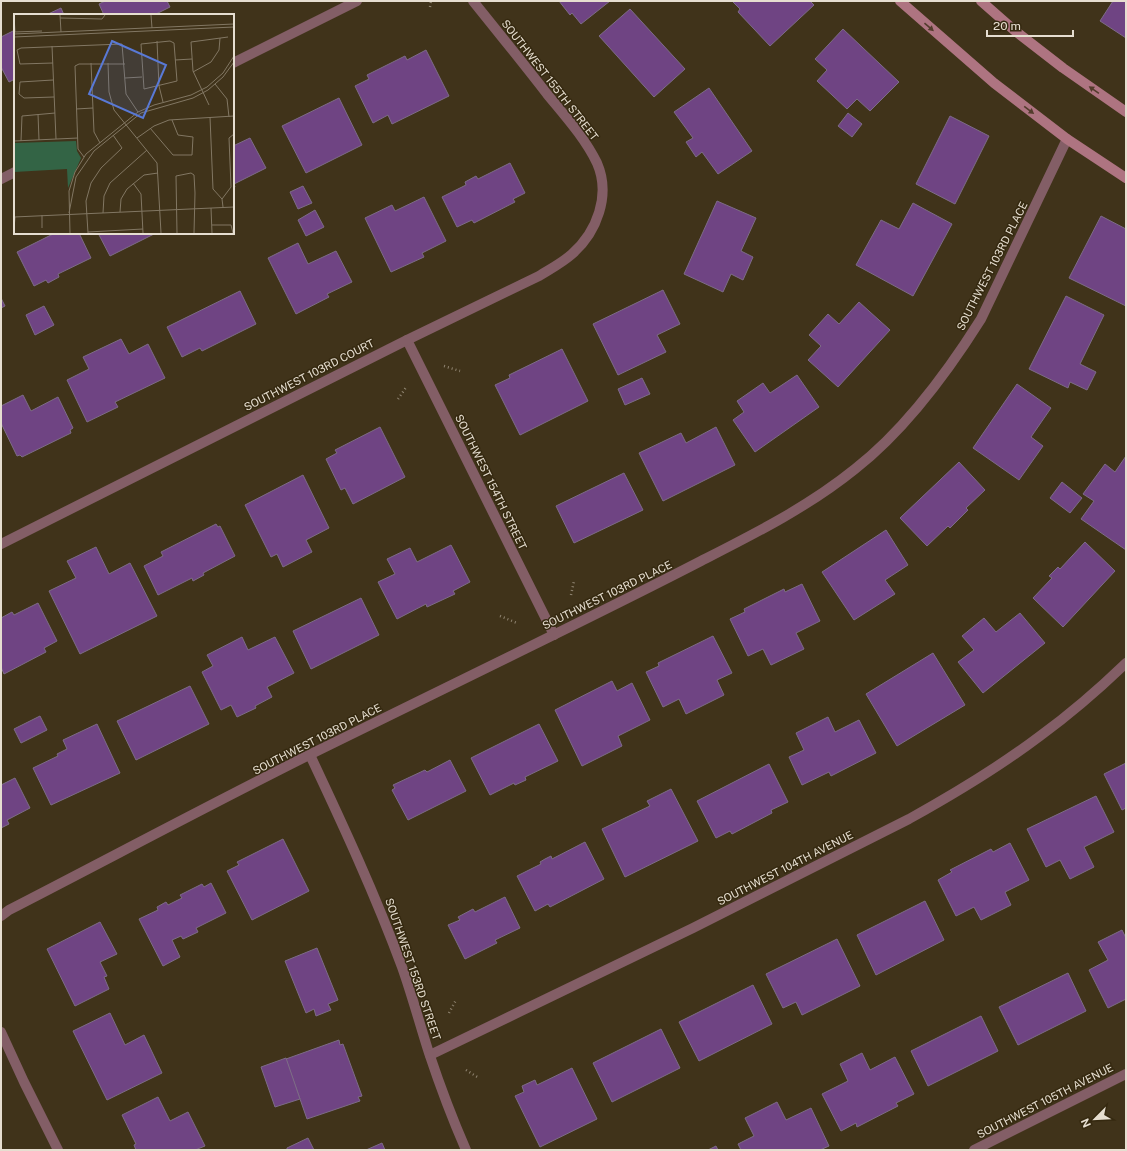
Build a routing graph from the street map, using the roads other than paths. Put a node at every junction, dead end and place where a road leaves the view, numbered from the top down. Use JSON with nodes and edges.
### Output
{"nodes":[{"id":1,"x":357,"y":1,"type":"edge"},
{"id":2,"x":473,"y":1,"type":"edge"},
{"id":3,"x":900,"y":1,"type":"edge"},
{"id":4,"x":981,"y":1,"type":"edge"},
{"id":5,"x":234,"y":62,"type":"edge"},
{"id":6,"x":1126,"y":112,"type":"edge"},
{"id":7,"x":1067,"y":139,"type":"junction"},
{"id":8,"x":14,"y":172,"type":"edge"},
{"id":9,"x":1126,"y":178,"type":"edge"},
{"id":10,"x":1,"y":179,"type":"edge"},
{"id":11,"x":602,"y":202,"type":"joint"},
{"id":12,"x":407,"y":340,"type":"junction"},
{"id":13,"x":1,"y":544,"type":"edge"},
{"id":14,"x":554,"y":634,"type":"junction"},
{"id":15,"x":1126,"y":663,"type":"edge"},
{"id":16,"x":310,"y":755,"type":"junction"},
{"id":17,"x":5,"y":913,"type":"edge"},
{"id":18,"x":1,"y":1032,"type":"edge"},
{"id":19,"x":430,"y":1055,"type":"junction"},
{"id":20,"x":1126,"y":1074,"type":"edge"},
{"id":21,"x":58,"y":1150,"type":"edge"},
{"id":22,"x":466,"y":1150,"type":"edge"},
{"id":23,"x":974,"y":1150,"type":"edge"}],
"edges":[{"from":1,"to":5,"type":"street"},
{"from":2,"to":11,"type":"street","name":"SOUTHWEST 155TH STREET"},
{"from":3,"to":7,"type":"street","one_way":true},
{"from":6,"to":4,"type":"street","one_way":true},
{"from":7,"to":9,"type":"street"},
{"from":7,"to":14,"type":"street","name":"SOUTHWEST 103RD PLACE"},
{"from":8,"to":10,"type":"street"},
{"from":11,"to":12,"type":"street","name":"SOUTHWEST 103RD COURT"},
{"from":12,"to":13,"type":"street","name":"SOUTHWEST 103RD COURT"},
{"from":12,"to":14,"type":"street","name":"SOUTHWEST 154TH STREET"},
{"from":14,"to":16,"type":"street","name":"SOUTHWEST 103RD PLACE"},
{"from":15,"to":19,"type":"street","name":"SOUTHWEST 104TH AVENUE"},
{"from":16,"to":17,"type":"street","name":"SOUTHWEST 103RD PLACE"},
{"from":16,"to":19,"type":"street","name":"SOUTHWEST 153RD STREET"},
{"from":18,"to":21,"type":"street"},
{"from":19,"to":22,"type":"street","name":"SOUTHWEST 153RD STREET"},
{"from":20,"to":23,"type":"street","name":"SOUTHWEST 105TH AVENUE"}]}
